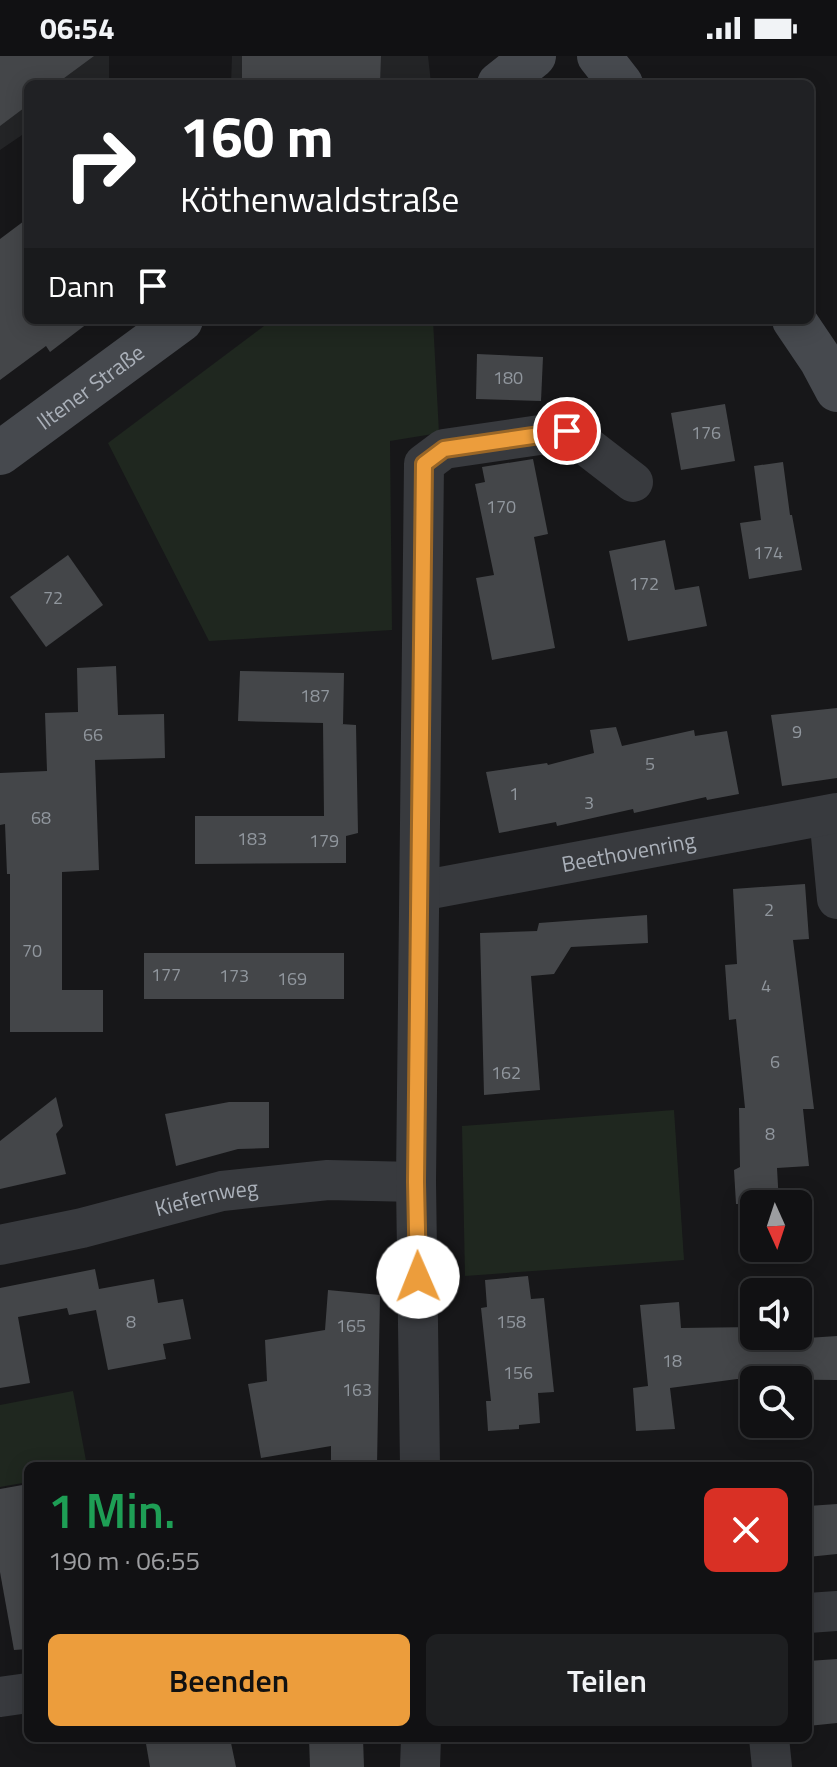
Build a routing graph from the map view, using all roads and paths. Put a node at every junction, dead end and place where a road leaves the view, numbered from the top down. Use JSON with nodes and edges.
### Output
{"nodes":[{"id":1,"x":534,"y":56,"type":"edge"},
{"id":2,"x":599,"y":56,"type":"edge"},
{"id":3,"x":504,"y":80,"type":"edge"},
{"id":4,"x":618,"y":80,"type":"edge"},
{"id":5,"x":176,"y":324,"type":"edge"},
{"id":6,"x":797,"y":324,"type":"edge"},
{"id":7,"x":837,"y":390,"type":"edge"},
{"id":8,"x":0,"y":453,"type":"edge"},
{"id":9,"x":633,"y":482,"type":"dead end"},
{"id":10,"x":833,"y":814,"type":"edge"},
{"id":11,"x":420,"y":891,"type":"junction"},
{"id":12,"x":837,"y":899,"type":"edge"},
{"id":13,"x":416,"y":1182,"type":"junction"},
{"id":14,"x":0,"y":1245,"type":"edge"},
{"id":15,"x":420,"y":1462,"type":"edge"},
{"id":16,"x":837,"y":1611,"type":"edge"},
{"id":17,"x":812,"y":1613,"type":"edge"},
{"id":18,"x":24,"y":1694,"type":"edge"},
{"id":19,"x":0,"y":1697,"type":"edge"},
{"id":20,"x":421,"y":1742,"type":"edge"},
{"id":21,"x":769,"y":1742,"type":"edge"},
{"id":22,"x":420,"y":1767,"type":"edge"},
{"id":23,"x":772,"y":1767,"type":"edge"}],
"edges":[{"from":1,"to":3,"type":"street"},
{"from":2,"to":4,"type":"street"},
{"from":5,"to":8,"type":"street","name":"Iltener Straße"},
{"from":6,"to":7,"type":"street"},
{"from":9,"to":11,"type":"street"},
{"from":10,"to":11,"type":"street","name":"Beethovenring"},
{"from":10,"to":12,"type":"street"},
{"from":11,"to":13,"type":"street"},
{"from":13,"to":14,"type":"street","name":"Kiefernweg"},
{"from":13,"to":15,"type":"street"},
{"from":16,"to":17,"type":"street"},
{"from":18,"to":19,"type":"street"},
{"from":20,"to":22,"type":"street"},
{"from":21,"to":23,"type":"street"}]}
